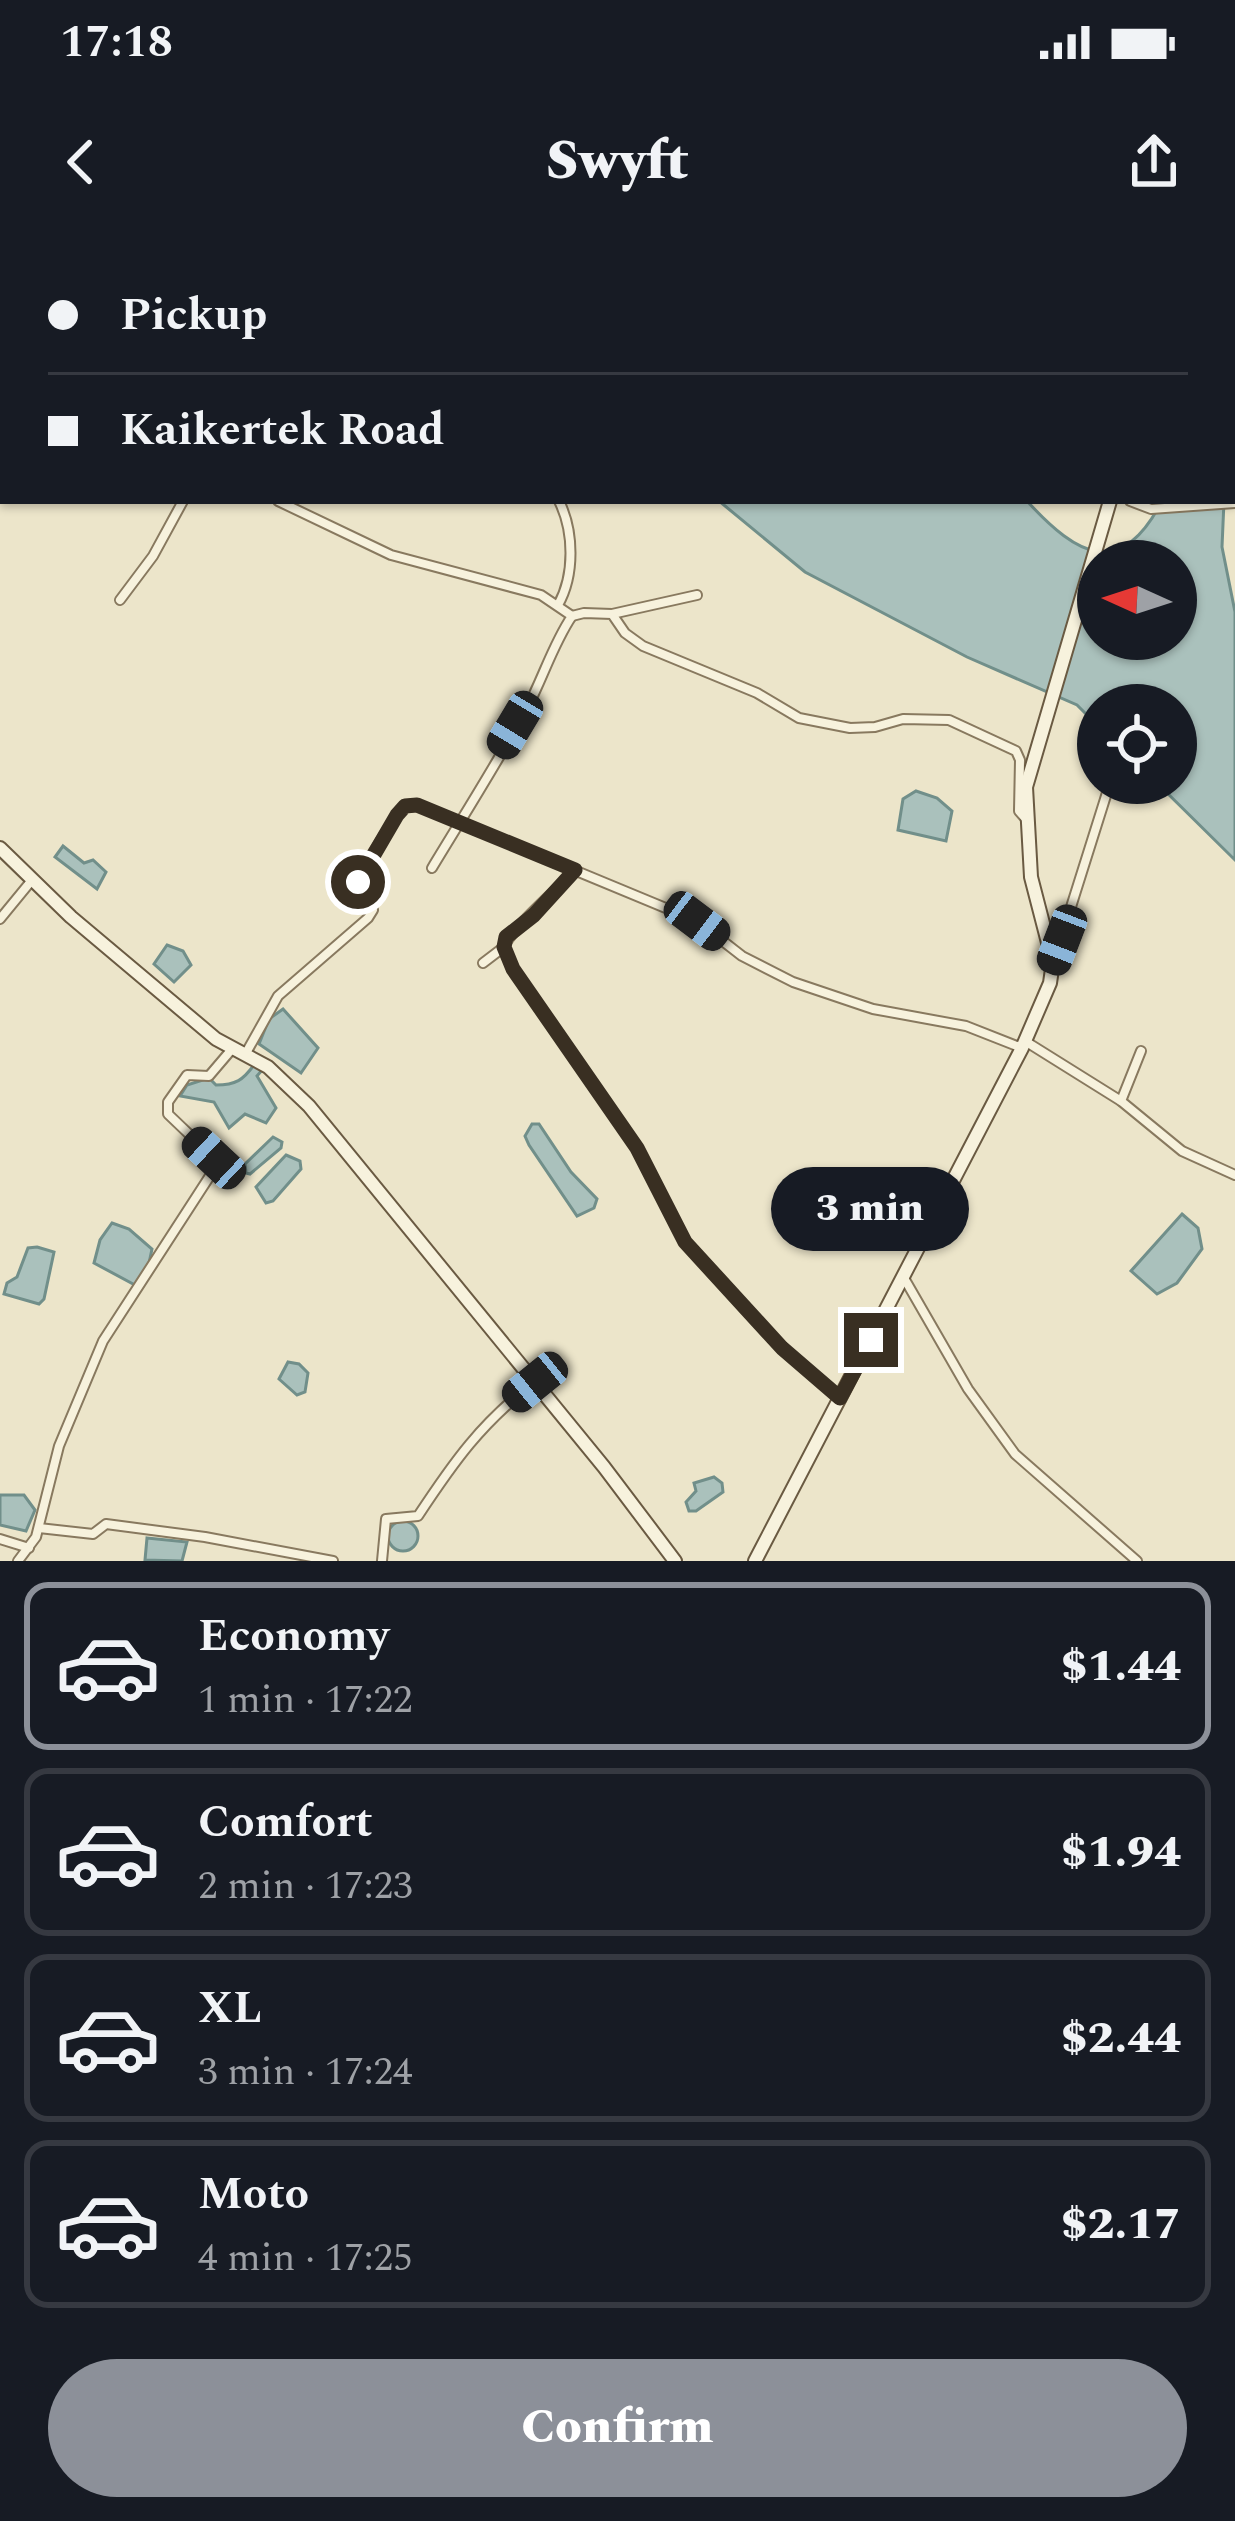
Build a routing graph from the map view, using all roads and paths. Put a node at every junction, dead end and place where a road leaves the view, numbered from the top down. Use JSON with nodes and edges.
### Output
{"nodes":[{"id":1,"x":181,"y":504,"type":"edge"},
{"id":2,"x":284,"y":504,"type":"edge"},
{"id":3,"x":560,"y":504,"type":"edge"},
{"id":4,"x":1109,"y":504,"type":"edge"},
{"id":5,"x":1138,"y":504,"type":"edge"},
{"id":6,"x":1221,"y":504,"type":"edge"},
{"id":7,"x":697,"y":596,"type":"dead end"},
{"id":8,"x":120,"y":601,"type":"dead end"},
{"id":9,"x":559,"y":605,"type":"junction"},
{"id":10,"x":612,"y":614,"type":"junction"},
{"id":11,"x":572,"y":616,"type":"junction"},
{"id":12,"x":1104,"y":804,"type":"edge"},
{"id":13,"x":1026,"y":818,"type":"junction"},
{"id":14,"x":461,"y":820,"type":"junction"},
{"id":15,"x":0,"y":848,"type":"edge"},
{"id":16,"x":432,"y":868,"type":"dead end"},
{"id":17,"x":575,"y":870,"type":"junction"},
{"id":18,"x":32,"y":880,"type":"junction"},
{"id":19,"x":0,"y":919,"type":"edge"},
{"id":20,"x":504,"y":947,"type":"junction"},
{"id":21,"x":1053,"y":962,"type":"junction"},
{"id":22,"x":483,"y":963,"type":"dead end"},
{"id":23,"x":1024,"y":1045,"type":"junction"},
{"id":24,"x":239,"y":1051,"type":"junction"},
{"id":25,"x":1142,"y":1051,"type":"dead end"},
{"id":26,"x":1120,"y":1101,"type":"junction"},
{"id":27,"x":1235,"y":1175,"type":"edge"},
{"id":28,"x":904,"y":1278,"type":"junction"},
{"id":29,"x":535,"y":1382,"type":"junction"},
{"id":30,"x":840,"y":1398,"type":"junction"},
{"id":31,"x":38,"y":1528,"type":"junction"},
{"id":32,"x":0,"y":1539,"type":"edge"},
{"id":33,"x":28,"y":1548,"type":"junction"},
{"id":34,"x":18,"y":1561,"type":"edge"},
{"id":35,"x":333,"y":1561,"type":"edge"},
{"id":36,"x":382,"y":1561,"type":"edge"},
{"id":37,"x":675,"y":1561,"type":"edge"},
{"id":38,"x":755,"y":1561,"type":"edge"},
{"id":39,"x":1138,"y":1561,"type":"edge"}],
"edges":[{"from":1,"to":8,"type":"street"},
{"from":2,"to":9,"type":"street"},
{"from":3,"to":9,"type":"street"},
{"from":4,"to":13,"type":"main road"},
{"from":5,"to":6,"type":"street"},
{"from":7,"to":10,"type":"street"},
{"from":9,"to":11,"type":"street"},
{"from":10,"to":11,"type":"street"},
{"from":10,"to":13,"type":"street"},
{"from":11,"to":14,"type":"street"},
{"from":12,"to":21,"type":"street"},
{"from":13,"to":21,"type":"main road"},
{"from":14,"to":16,"type":"street"},
{"from":14,"to":17,"type":"street"},
{"from":14,"to":24,"type":"street"},
{"from":15,"to":18,"type":"main road"},
{"from":17,"to":20,"type":"street"},
{"from":17,"to":23,"type":"street"},
{"from":18,"to":19,"type":"street"},
{"from":18,"to":24,"type":"main road"},
{"from":20,"to":22,"type":"street"},
{"from":20,"to":30,"type":"street"},
{"from":21,"to":23,"type":"main road"},
{"from":23,"to":26,"type":"street"},
{"from":23,"to":28,"type":"main road"},
{"from":24,"to":29,"type":"main road"},
{"from":24,"to":31,"type":"street"},
{"from":25,"to":26,"type":"street"},
{"from":26,"to":27,"type":"street"},
{"from":28,"to":30,"type":"main road"},
{"from":28,"to":39,"type":"street"},
{"from":29,"to":36,"type":"street"},
{"from":29,"to":37,"type":"main road"},
{"from":30,"to":38,"type":"main road"},
{"from":31,"to":33,"type":"street"},
{"from":31,"to":35,"type":"street"},
{"from":32,"to":33,"type":"street"},
{"from":33,"to":34,"type":"street"}]}
